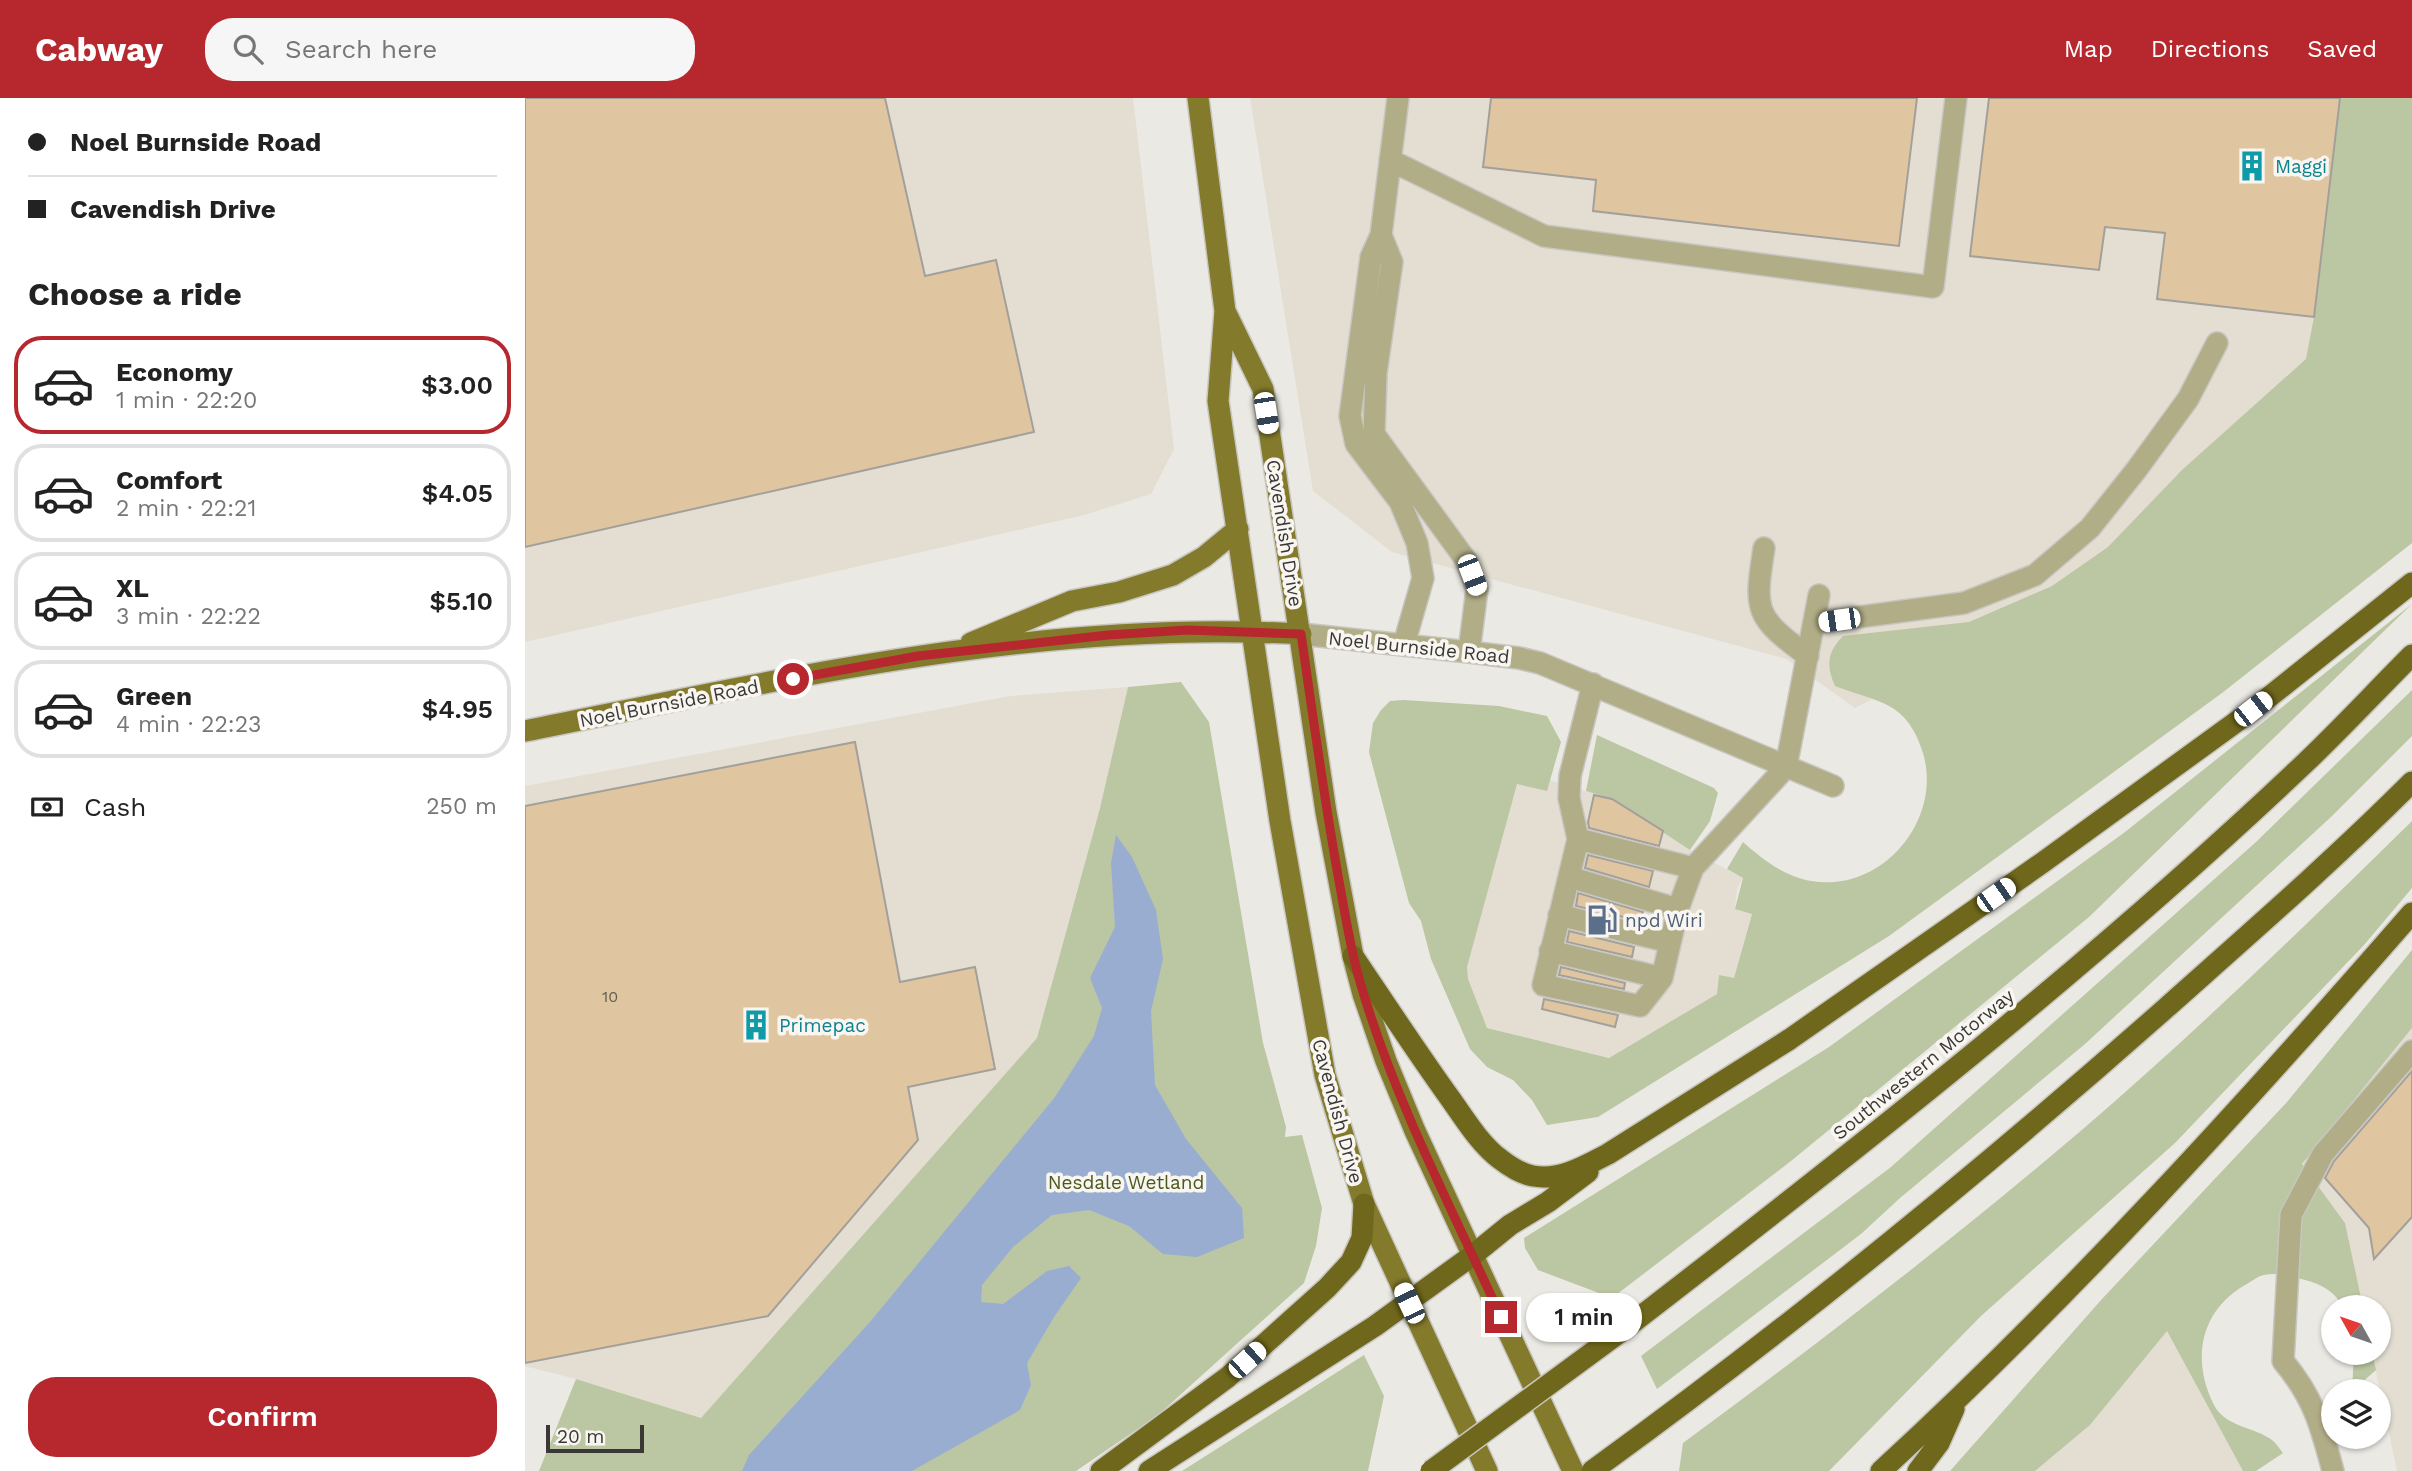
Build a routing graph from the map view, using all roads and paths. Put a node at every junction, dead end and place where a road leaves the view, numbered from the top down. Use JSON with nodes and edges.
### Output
{"nodes":[{"id":1,"x":1198,"y":98,"type":"edge"},
{"id":2,"x":1398,"y":98,"type":"edge"},
{"id":3,"x":1956,"y":98,"type":"edge"},
{"id":4,"x":1390,"y":160,"type":"junction"},
{"id":5,"x":1381,"y":235,"type":"junction"},
{"id":6,"x":1225,"y":311,"type":"junction"},
{"id":7,"x":2217,"y":343,"type":"dead end"},
{"id":8,"x":1238,"y":529,"type":"junction"},
{"id":9,"x":1764,"y":548,"type":"dead end"},
{"id":10,"x":2412,"y":583,"type":"edge"},
{"id":11,"x":1819,"y":595,"type":"dead end"},
{"id":12,"x":1814,"y":623,"type":"junction"},
{"id":13,"x":1252,"y":631,"type":"junction"},
{"id":14,"x":1301,"y":634,"type":"junction"},
{"id":15,"x":1404,"y":644,"type":"junction"},
{"id":16,"x":1469,"y":652,"type":"junction"},
{"id":17,"x":947,"y":653,"type":"junction"},
{"id":18,"x":2412,"y":655,"type":"edge"},
{"id":19,"x":1808,"y":656,"type":"junction"},
{"id":20,"x":1593,"y":684,"type":"junction"},
{"id":21,"x":525,"y":731,"type":"edge"},
{"id":22,"x":1786,"y":767,"type":"junction"},
{"id":23,"x":2412,"y":782,"type":"edge"},
{"id":24,"x":1833,"y":786,"type":"dead end"},
{"id":25,"x":1578,"y":839,"type":"junction"},
{"id":26,"x":1693,"y":867,"type":"junction"},
{"id":27,"x":1569,"y":877,"type":"junction"},
{"id":28,"x":1678,"y":909,"type":"junction"},
{"id":29,"x":2412,"y":913,"type":"edge"},
{"id":30,"x":1559,"y":915,"type":"junction"},
{"id":31,"x":1670,"y":942,"type":"junction"},
{"id":32,"x":1551,"y":951,"type":"junction"},
{"id":33,"x":1353,"y":956,"type":"junction"},
{"id":34,"x":1662,"y":978,"type":"junction"},
{"id":35,"x":2412,"y":1051,"type":"edge"},
{"id":36,"x":1608,"y":1154,"type":"junction"},
{"id":37,"x":1364,"y":1204,"type":"junction"},
{"id":38,"x":1473,"y":1255,"type":"junction"},
{"id":39,"x":1409,"y":1303,"type":"junction"},
{"id":40,"x":1958,"y":1401,"type":"junction"},
{"id":41,"x":1101,"y":1471,"type":"edge"},
{"id":42,"x":1149,"y":1471,"type":"edge"},
{"id":43,"x":1431,"y":1471,"type":"edge"},
{"id":44,"x":1487,"y":1471,"type":"edge"},
{"id":45,"x":1573,"y":1471,"type":"edge"},
{"id":46,"x":1592,"y":1471,"type":"edge"},
{"id":47,"x":1881,"y":1471,"type":"edge"},
{"id":48,"x":1918,"y":1471,"type":"edge"},
{"id":49,"x":2333,"y":1471,"type":"edge"}],
"edges":[{"from":1,"to":6,"type":"main road","name":"Cavendish Drive"},
{"from":2,"to":4,"type":"street"},
{"from":3,"to":4,"type":"street"},
{"from":4,"to":5,"type":"street"},
{"from":5,"to":15,"type":"street"},
{"from":5,"to":16,"type":"street"},
{"from":6,"to":8,"type":"main road","name":"Cavendish Drive"},
{"from":6,"to":14,"type":"main road","name":"Cavendish Drive"},
{"from":7,"to":12,"type":"street"},
{"from":8,"to":13,"type":"main road","name":"Cavendish Drive"},
{"from":8,"to":17,"type":"main road"},
{"from":9,"to":19,"type":"street"},
{"from":10,"to":36,"type":"highway"},
{"from":11,"to":12,"type":"street"},
{"from":12,"to":19,"type":"street"},
{"from":13,"to":14,"type":"main road","name":"Noel Burnside Road"},
{"from":13,"to":17,"type":"main road","name":"Noel Burnside Road"},
{"from":13,"to":37,"type":"main road","name":"Cavendish Drive"},
{"from":14,"to":15,"type":"street","name":"Noel Burnside Road"},
{"from":14,"to":33,"type":"main road","name":"Cavendish Drive"},
{"from":15,"to":16,"type":"street","name":"Noel Burnside Road"},
{"from":16,"to":20,"type":"street","name":"Noel Burnside Road"},
{"from":17,"to":21,"type":"main road","name":"Noel Burnside Road"},
{"from":18,"to":43,"type":"highway","name":"Southwestern Motorway","bridge":true},
{"from":19,"to":22,"type":"street"},
{"from":20,"to":22,"type":"street","name":"Noel Burnside Road"},
{"from":20,"to":25,"type":"street"},
{"from":22,"to":24,"type":"street","name":"Noel Burnside Road"},
{"from":22,"to":26,"type":"street"},
{"from":23,"to":46,"type":"highway"},
{"from":25,"to":26,"type":"street"},
{"from":25,"to":27,"type":"street"},
{"from":26,"to":28,"type":"street"},
{"from":27,"to":28,"type":"street"},
{"from":27,"to":30,"type":"street"},
{"from":28,"to":31,"type":"street"},
{"from":29,"to":40,"type":"highway"},
{"from":30,"to":31,"type":"street"},
{"from":30,"to":32,"type":"street"},
{"from":31,"to":34,"type":"street"},
{"from":32,"to":34,"type":"street"},
{"from":32,"to":34,"type":"street"},
{"from":33,"to":36,"type":"highway"},
{"from":33,"to":38,"type":"main road","name":"Cavendish Drive"},
{"from":35,"to":49,"type":"street"},
{"from":36,"to":38,"type":"highway"},
{"from":37,"to":39,"type":"main road","name":"Cavendish Drive"},
{"from":37,"to":41,"type":"highway"},
{"from":38,"to":39,"type":"highway"},
{"from":38,"to":45,"type":"main road","name":"Cavendish Drive"},
{"from":39,"to":42,"type":"highway"},
{"from":39,"to":44,"type":"main road","name":"Cavendish Drive"},
{"from":40,"to":47,"type":"highway"},
{"from":40,"to":48,"type":"highway"}]}
